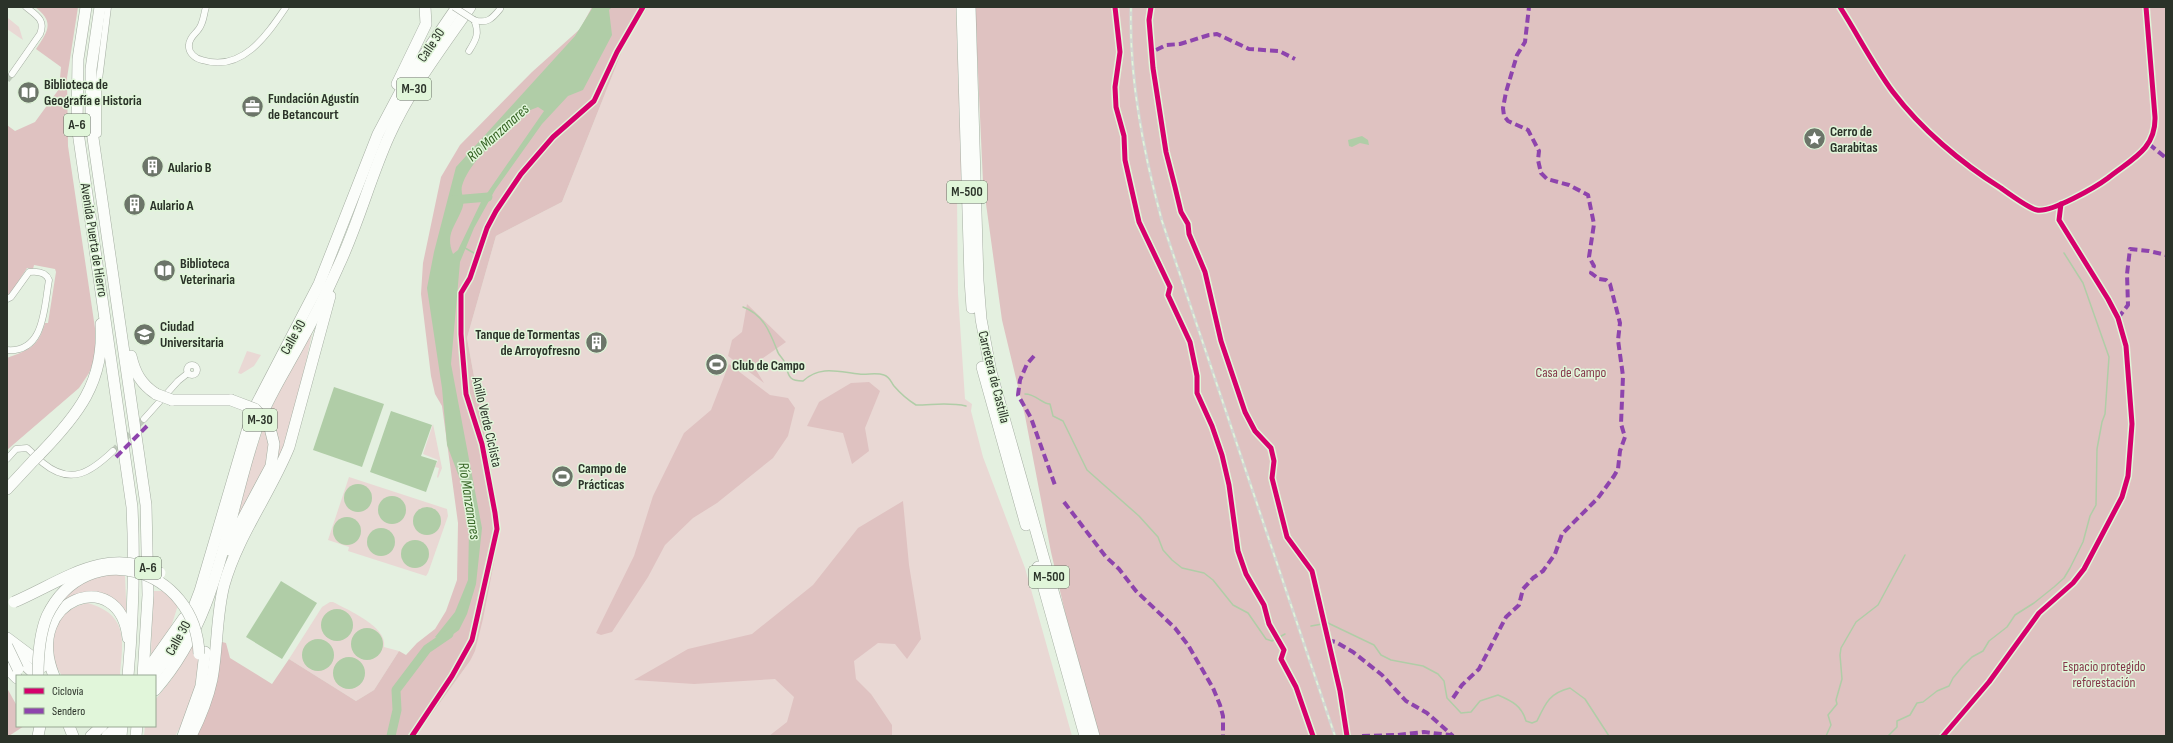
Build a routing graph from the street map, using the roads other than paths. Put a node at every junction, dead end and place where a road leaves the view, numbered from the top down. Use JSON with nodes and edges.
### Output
{"nodes":[{"id":1,"x":26,"y":7,"type":"edge"},
{"id":2,"x":86,"y":7,"type":"edge"},
{"id":3,"x":100,"y":7,"type":"edge"},
{"id":4,"x":108,"y":7,"type":"edge"},
{"id":5,"x":206,"y":7,"type":"edge"},
{"id":6,"x":286,"y":7,"type":"edge"},
{"id":7,"x":425,"y":7,"type":"edge"},
{"id":8,"x":456,"y":7,"type":"edge"},
{"id":9,"x":470,"y":7,"type":"edge"},
{"id":10,"x":962,"y":7,"type":"edge"},
{"id":11,"x":970,"y":7,"type":"edge"},
{"id":12,"x":1840,"y":7,"type":"edge"},
{"id":13,"x":2146,"y":7,"type":"edge"},
{"id":14,"x":500,"y":9,"type":"dead end"},
{"id":15,"x":474,"y":20,"type":"junction"},
{"id":16,"x":469,"y":52,"type":"dead end"},
{"id":17,"x":12,"y":74,"type":"tunnel mouth"},
{"id":18,"x":98,"y":134,"type":"joint"},
{"id":19,"x":378,"y":134,"type":"junction"},
{"id":20,"x":395,"y":136,"type":"dead end"},
{"id":21,"x":98,"y":174,"type":"junction"},
{"id":22,"x":371,"y":178,"type":"junction"},
{"id":23,"x":94,"y":242,"type":"junction"},
{"id":24,"x":340,"y":264,"type":"junction"},
{"id":25,"x":7,"y":299,"type":"edge"},
{"id":26,"x":116,"y":301,"type":"junction"},
{"id":27,"x":7,"y":350,"type":"edge"},
{"id":28,"x":188,"y":373,"type":"dead end"},
{"id":29,"x":988,"y":373,"type":"junction"},
{"id":30,"x":144,"y":419,"type":"tunnel mouth"},
{"id":31,"x":1000,"y":419,"type":"junction"},
{"id":32,"x":244,"y":436,"type":"junction"},
{"id":33,"x":113,"y":451,"type":"tunnel mouth"},
{"id":34,"x":7,"y":459,"type":"edge"},
{"id":35,"x":7,"y":488,"type":"edge"},
{"id":36,"x":213,"y":588,"type":"junction"},
{"id":37,"x":10,"y":603,"type":"edge"},
{"id":38,"x":7,"y":638,"type":"edge"},
{"id":39,"x":7,"y":647,"type":"edge"},
{"id":40,"x":202,"y":653,"type":"junction"},
{"id":41,"x":130,"y":657,"type":"junction"},
{"id":42,"x":16,"y":673,"type":"edge"},
{"id":43,"x":144,"y":673,"type":"edge"},
{"id":44,"x":37,"y":675,"type":"edge"},
{"id":45,"x":38,"y":675,"type":"edge"},
{"id":46,"x":48,"y":675,"type":"edge"},
{"id":47,"x":54,"y":675,"type":"edge"},
{"id":48,"x":128,"y":675,"type":"edge"},
{"id":49,"x":154,"y":675,"type":"edge"},
{"id":50,"x":156,"y":689,"type":"edge"},
{"id":51,"x":101,"y":727,"type":"edge"},
{"id":52,"x":117,"y":727,"type":"edge"},
{"id":53,"x":37,"y":729,"type":"edge"},
{"id":54,"x":31,"y":736,"type":"edge"},
{"id":55,"x":91,"y":736,"type":"edge"},
{"id":56,"x":107,"y":736,"type":"edge"},
{"id":57,"x":179,"y":736,"type":"edge"},
{"id":58,"x":183,"y":736,"type":"edge"},
{"id":59,"x":191,"y":736,"type":"edge"},
{"id":60,"x":1085,"y":736,"type":"edge"},
{"id":61,"x":1094,"y":736,"type":"edge"}],
"edges":[{"from":1,"to":17,"type":"street"},
{"from":2,"to":23,"type":"highway","name":"Avenida Puerta de Hierro","number":"A-6"},
{"from":3,"to":21,"type":"highway","name":"Avenida Puerta de Hierro","number":"A-6"},
{"from":4,"to":18,"type":"street"},
{"from":5,"to":6,"type":"street"},
{"from":7,"to":19,"type":"highway"},
{"from":8,"to":15,"type":"street","bridge":true},
{"from":8,"to":19,"type":"highway","name":"Calle 30","number":"M-30"},
{"from":9,"to":22,"type":"highway","name":"Calle 30","number":"M-30"},
{"from":10,"to":29,"type":"highway","name":"Carretera de Castilla","number":"M-500"},
{"from":11,"to":29,"type":"highway","name":"Carretera de Castilla","number":"M-500"},
{"from":12,"to":13,"type":"street"},
{"from":14,"to":15,"type":"street"},
{"from":15,"to":16,"type":"street"},
{"from":18,"to":21,"type":"highway"},
{"from":19,"to":32,"type":"highway","name":"Calle 30","number":"M-30"},
{"from":20,"to":22,"type":"highway"},
{"from":21,"to":26,"type":"highway","name":"Avenida Puerta de Hierro","number":"A-6"},
{"from":22,"to":24,"type":"highway","name":"Calle 30","number":"M-30"},
{"from":23,"to":35,"type":"highway"},
{"from":23,"to":41,"type":"highway","name":"Avenida Puerta de Hierro","number":"A-6"},
{"from":24,"to":36,"type":"highway","name":"Calle 30","number":"M-30"},
{"from":24,"to":59,"type":"highway"},
{"from":25,"to":27,"type":"street"},
{"from":26,"to":36,"type":"highway","bridge":true},
{"from":26,"to":43,"type":"highway","name":"Avenida Puerta de Hierro","number":"A-6"},
{"from":28,"to":30,"type":"street"},
{"from":29,"to":31,"type":"highway","name":"Carretera de Castilla","number":"M-500"},
{"from":31,"to":60,"type":"highway","name":"Carretera de Castilla","number":"M-500"},
{"from":31,"to":61,"type":"highway","name":"Carretera de Castilla","number":"M-500"},
{"from":32,"to":43,"type":"highway"},
{"from":32,"to":49,"type":"highway","name":"Calle 30","number":"M-30"},
{"from":33,"to":34,"type":"street"},
{"from":36,"to":50,"type":"highway","name":"Calle 30","number":"M-30"},
{"from":37,"to":40,"type":"highway","bridge":true},
{"from":38,"to":46,"type":"highway"},
{"from":39,"to":42,"type":"highway","bridge":true},
{"from":39,"to":44,"type":"highway"},
{"from":40,"to":45,"type":"highway","bridge":true},
{"from":40,"to":57,"type":"highway"},
{"from":40,"to":58,"type":"highway"},
{"from":41,"to":47,"type":"highway"},
{"from":41,"to":48,"type":"highway","number":"A-6"},
{"from":51,"to":55,"type":"highway"},
{"from":52,"to":56,"type":"highway"},
{"from":53,"to":54,"type":"highway"}]}
